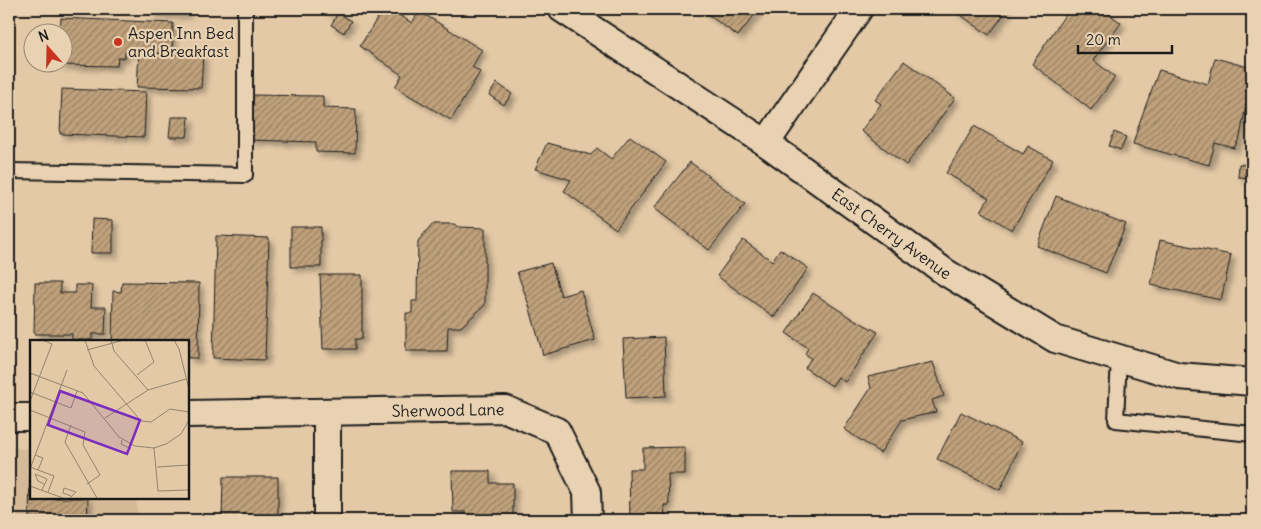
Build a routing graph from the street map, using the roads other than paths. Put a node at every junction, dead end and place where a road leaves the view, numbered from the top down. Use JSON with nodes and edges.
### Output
{"nodes":[{"id":1,"x":245,"y":9,"type":"edge"},
{"id":2,"x":562,"y":9,"type":"edge"},
{"id":3,"x":860,"y":9,"type":"edge"},
{"id":4,"x":766,"y":143,"type":"junction"},
{"id":5,"x":9,"y":171,"type":"edge"},
{"id":6,"x":1119,"y":358,"type":"junction"},
{"id":7,"x":1252,"y":382,"type":"edge"},
{"id":8,"x":327,"y":412,"type":"junction"},
{"id":9,"x":189,"y":414,"type":"edge"},
{"id":10,"x":9,"y":417,"type":"edge"},
{"id":11,"x":30,"y":417,"type":"edge"},
{"id":12,"x":1252,"y":434,"type":"edge"},
{"id":13,"x":327,"y":520,"type":"edge"},
{"id":14,"x":588,"y":520,"type":"edge"}],
"edges":[{"from":1,"to":5,"type":"lane"},
{"from":2,"to":4,"type":"street","name":"East Cherry Avenue"},
{"from":3,"to":4,"type":"street"},
{"from":4,"to":6,"type":"street","name":"East Cherry Avenue"},
{"from":6,"to":7,"type":"street","name":"East Cherry Avenue"},
{"from":6,"to":12,"type":"lane"},
{"from":8,"to":9,"type":"street","name":"Sherwood Lane"},
{"from":8,"to":13,"type":"street"},
{"from":8,"to":14,"type":"street","name":"Sherwood Lane"},
{"from":10,"to":11,"type":"street"}]}
